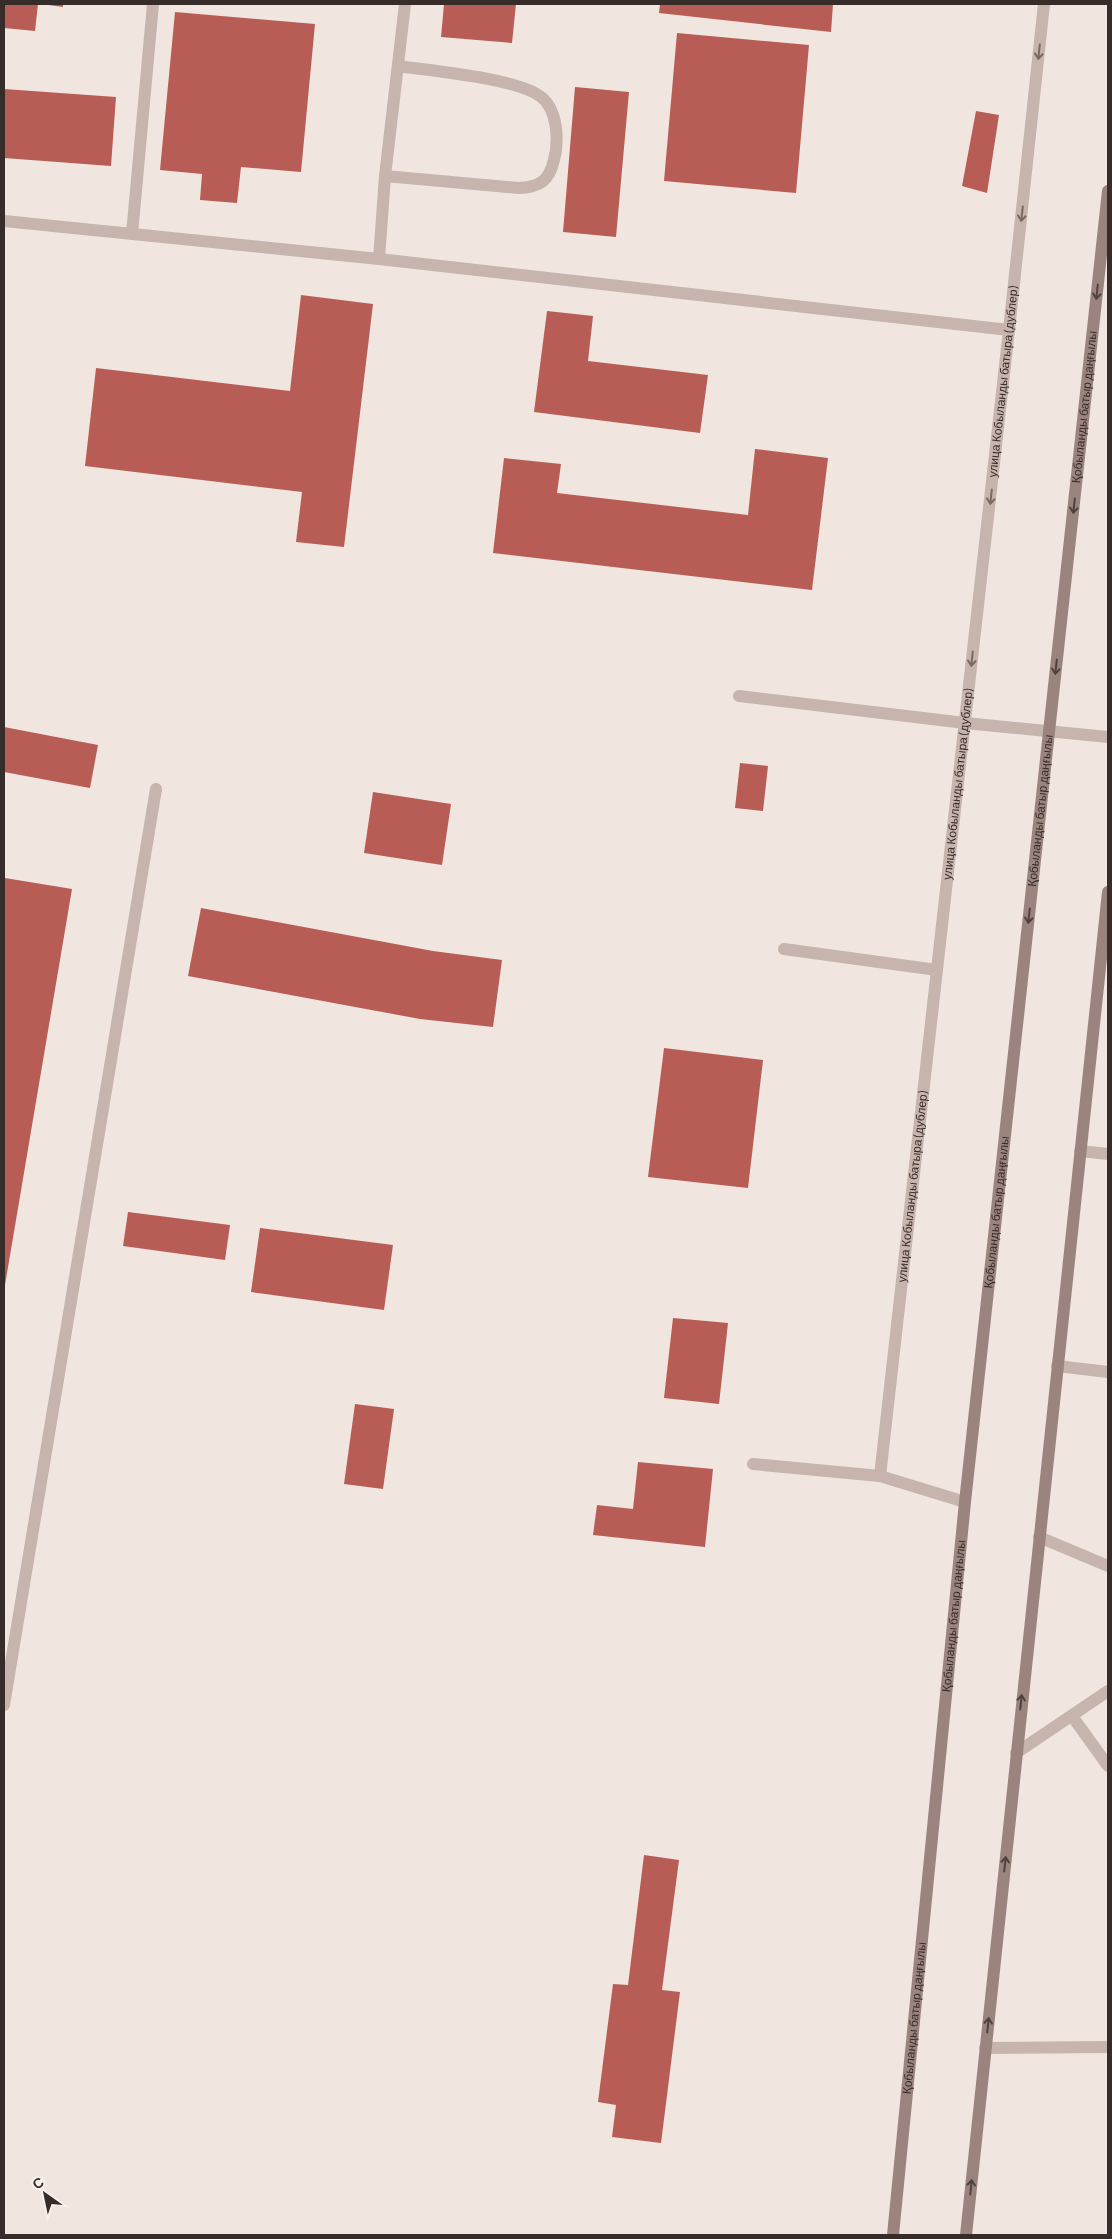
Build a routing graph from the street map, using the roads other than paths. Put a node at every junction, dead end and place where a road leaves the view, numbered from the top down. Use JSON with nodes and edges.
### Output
{"nodes":[{"id":1,"x":153,"y":4,"type":"edge"},
{"id":2,"x":405,"y":4,"type":"edge"},
{"id":3,"x":1044,"y":4,"type":"edge"},
{"id":4,"x":398,"y":66,"type":"junction"},
{"id":5,"x":385,"y":176,"type":"junction"},
{"id":6,"x":1108,"y":191,"type":"edge"},
{"id":7,"x":4,"y":221,"type":"edge"},
{"id":8,"x":132,"y":234,"type":"junction"},
{"id":9,"x":379,"y":259,"type":"junction"},
{"id":10,"x":1010,"y":330,"type":"junction"},
{"id":11,"x":739,"y":696,"type":"dead end"},
{"id":12,"x":965,"y":723,"type":"junction"},
{"id":13,"x":1049,"y":732,"type":"junction"},
{"id":14,"x":1108,"y":737,"type":"edge"},
{"id":15,"x":156,"y":789,"type":"dead end"},
{"id":16,"x":1108,"y":892,"type":"edge"},
{"id":17,"x":784,"y":948,"type":"dead end"},
{"id":18,"x":937,"y":970,"type":"junction"},
{"id":19,"x":1080,"y":1151,"type":"junction"},
{"id":20,"x":1108,"y":1154,"type":"edge"},
{"id":21,"x":1057,"y":1366,"type":"junction"},
{"id":22,"x":1108,"y":1372,"type":"edge"},
{"id":23,"x":753,"y":1464,"type":"dead end"},
{"id":24,"x":880,"y":1476,"type":"junction"},
{"id":25,"x":965,"y":1502,"type":"junction"},
{"id":26,"x":1039,"y":1536,"type":"junction"},
{"id":27,"x":1108,"y":1566,"type":"edge"},
{"id":28,"x":1108,"y":1691,"type":"edge"},
{"id":29,"x":4,"y":1705,"type":"edge"},
{"id":30,"x":1072,"y":1716,"type":"junction"},
{"id":31,"x":1016,"y":1753,"type":"junction"},
{"id":32,"x":1108,"y":1766,"type":"edge"},
{"id":33,"x":1108,"y":2047,"type":"edge"},
{"id":34,"x":985,"y":2048,"type":"junction"},
{"id":35,"x":893,"y":2235,"type":"edge"},
{"id":36,"x":966,"y":2235,"type":"edge"}],
"edges":[{"from":1,"to":8,"type":"lane"},
{"from":2,"to":4,"type":"lane"},
{"from":3,"to":10,"type":"lane","name":"улица Кобыланды батыра (дублер)","one_way":true},
{"from":4,"to":5,"type":"lane"},
{"from":4,"to":5,"type":"lane"},
{"from":5,"to":9,"type":"lane"},
{"from":6,"to":13,"type":"street","name":"Қобыланды батыр даңғылы","one_way":true},
{"from":7,"to":8,"type":"lane"},
{"from":8,"to":9,"type":"lane"},
{"from":9,"to":10,"type":"lane"},
{"from":10,"to":12,"type":"lane","name":"улица Кобыланды батыра (дублер)","one_way":true},
{"from":11,"to":12,"type":"lane"},
{"from":12,"to":13,"type":"lane"},
{"from":12,"to":18,"type":"lane","name":"улица Кобыланды батыра (дублер)"},
{"from":13,"to":14,"type":"lane"},
{"from":13,"to":25,"type":"street","name":"Қобыланды батыр даңғылы","one_way":true},
{"from":15,"to":29,"type":"lane"},
{"from":16,"to":19,"type":"street"},
{"from":17,"to":18,"type":"lane"},
{"from":18,"to":24,"type":"lane","name":"улица Кобыланды батыра (дублер)"},
{"from":19,"to":20,"type":"lane"},
{"from":19,"to":21,"type":"street"},
{"from":21,"to":22,"type":"lane"},
{"from":21,"to":26,"type":"street"},
{"from":23,"to":24,"type":"lane"},
{"from":24,"to":25,"type":"lane"},
{"from":25,"to":35,"type":"street","name":"Қобыланды батыр даңғылы"},
{"from":26,"to":27,"type":"lane"},
{"from":31,"to":26,"type":"street","one_way":true},
{"from":28,"to":30,"type":"lane"},
{"from":30,"to":31,"type":"lane"},
{"from":30,"to":32,"type":"lane"},
{"from":34,"to":31,"type":"street","one_way":true},
{"from":33,"to":34,"type":"lane"},
{"from":36,"to":34,"type":"street","one_way":true}]}
